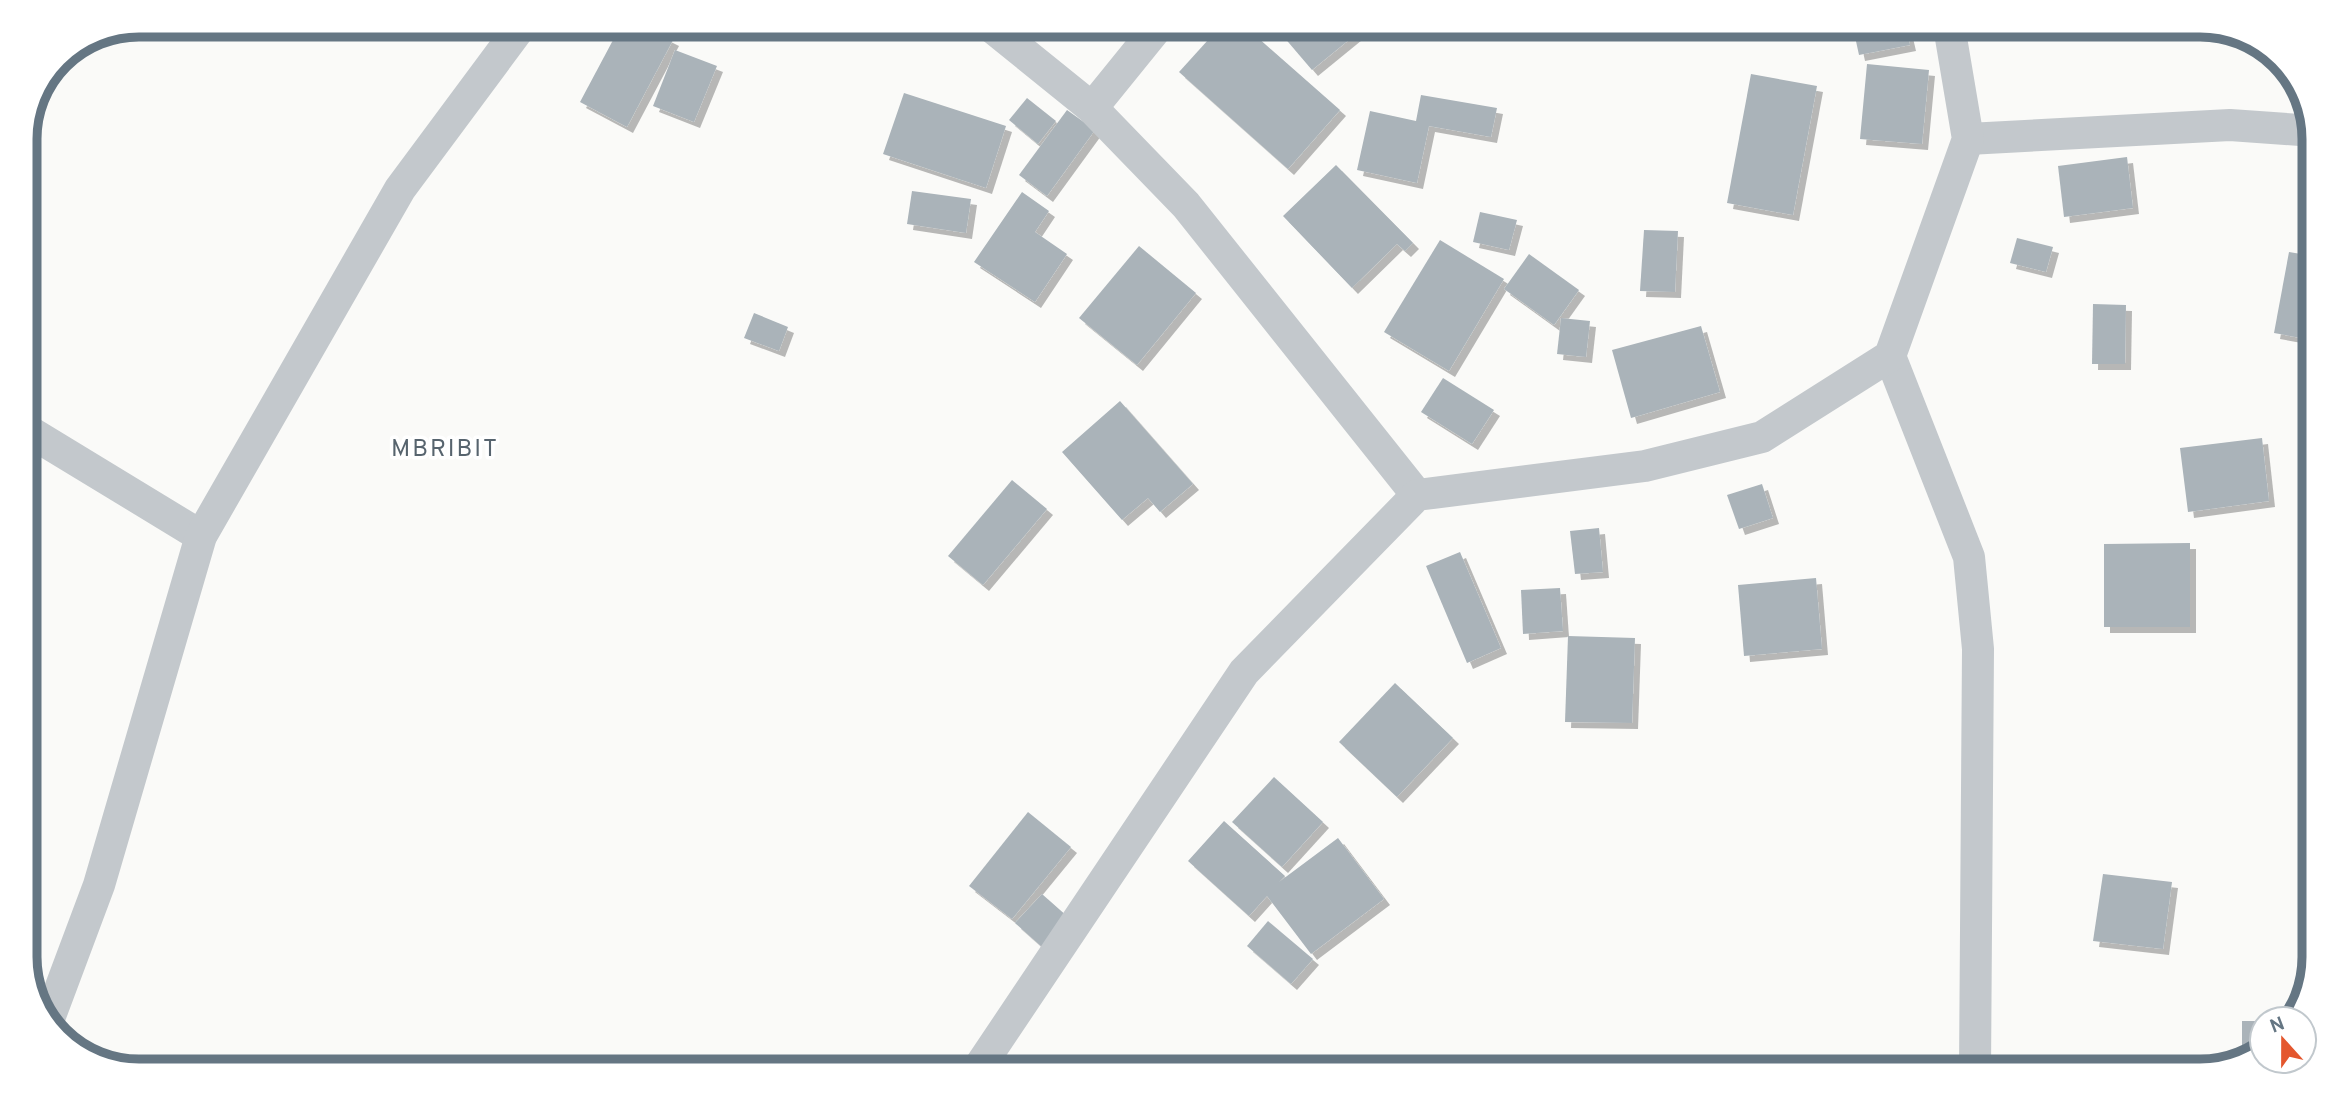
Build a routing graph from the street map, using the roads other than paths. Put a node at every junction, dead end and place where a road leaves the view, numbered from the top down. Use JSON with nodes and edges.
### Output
{"nodes":[{"id":1,"x":513,"y":37,"type":"edge"},
{"id":2,"x":1004,"y":37,"type":"edge"},
{"id":3,"x":1149,"y":37,"type":"edge"},
{"id":4,"x":1951,"y":37,"type":"edge"},
{"id":5,"x":1091,"y":108,"type":"junction"},
{"id":6,"x":2302,"y":130,"type":"edge"},
{"id":7,"x":1968,"y":139,"type":"junction"},
{"id":8,"x":1890,"y":356,"type":"junction"},
{"id":9,"x":37,"y":436,"type":"edge"},
{"id":10,"x":1417,"y":495,"type":"junction"},
{"id":11,"x":201,"y":536,"type":"junction"},
{"id":12,"x":52,"y":1011,"type":"edge"},
{"id":13,"x":985,"y":1059,"type":"edge"},
{"id":14,"x":1976,"y":1059,"type":"edge"}],
"edges":[{"from":1,"to":11,"type":"street"},
{"from":2,"to":5,"type":"street"},
{"from":3,"to":5,"type":"street"},
{"from":4,"to":7,"type":"street"},
{"from":5,"to":10,"type":"street"},
{"from":6,"to":7,"type":"street"},
{"from":7,"to":8,"type":"street"},
{"from":8,"to":10,"type":"street"},
{"from":8,"to":14,"type":"street"},
{"from":9,"to":11,"type":"street"},
{"from":10,"to":13,"type":"street"},
{"from":11,"to":12,"type":"street"}]}
